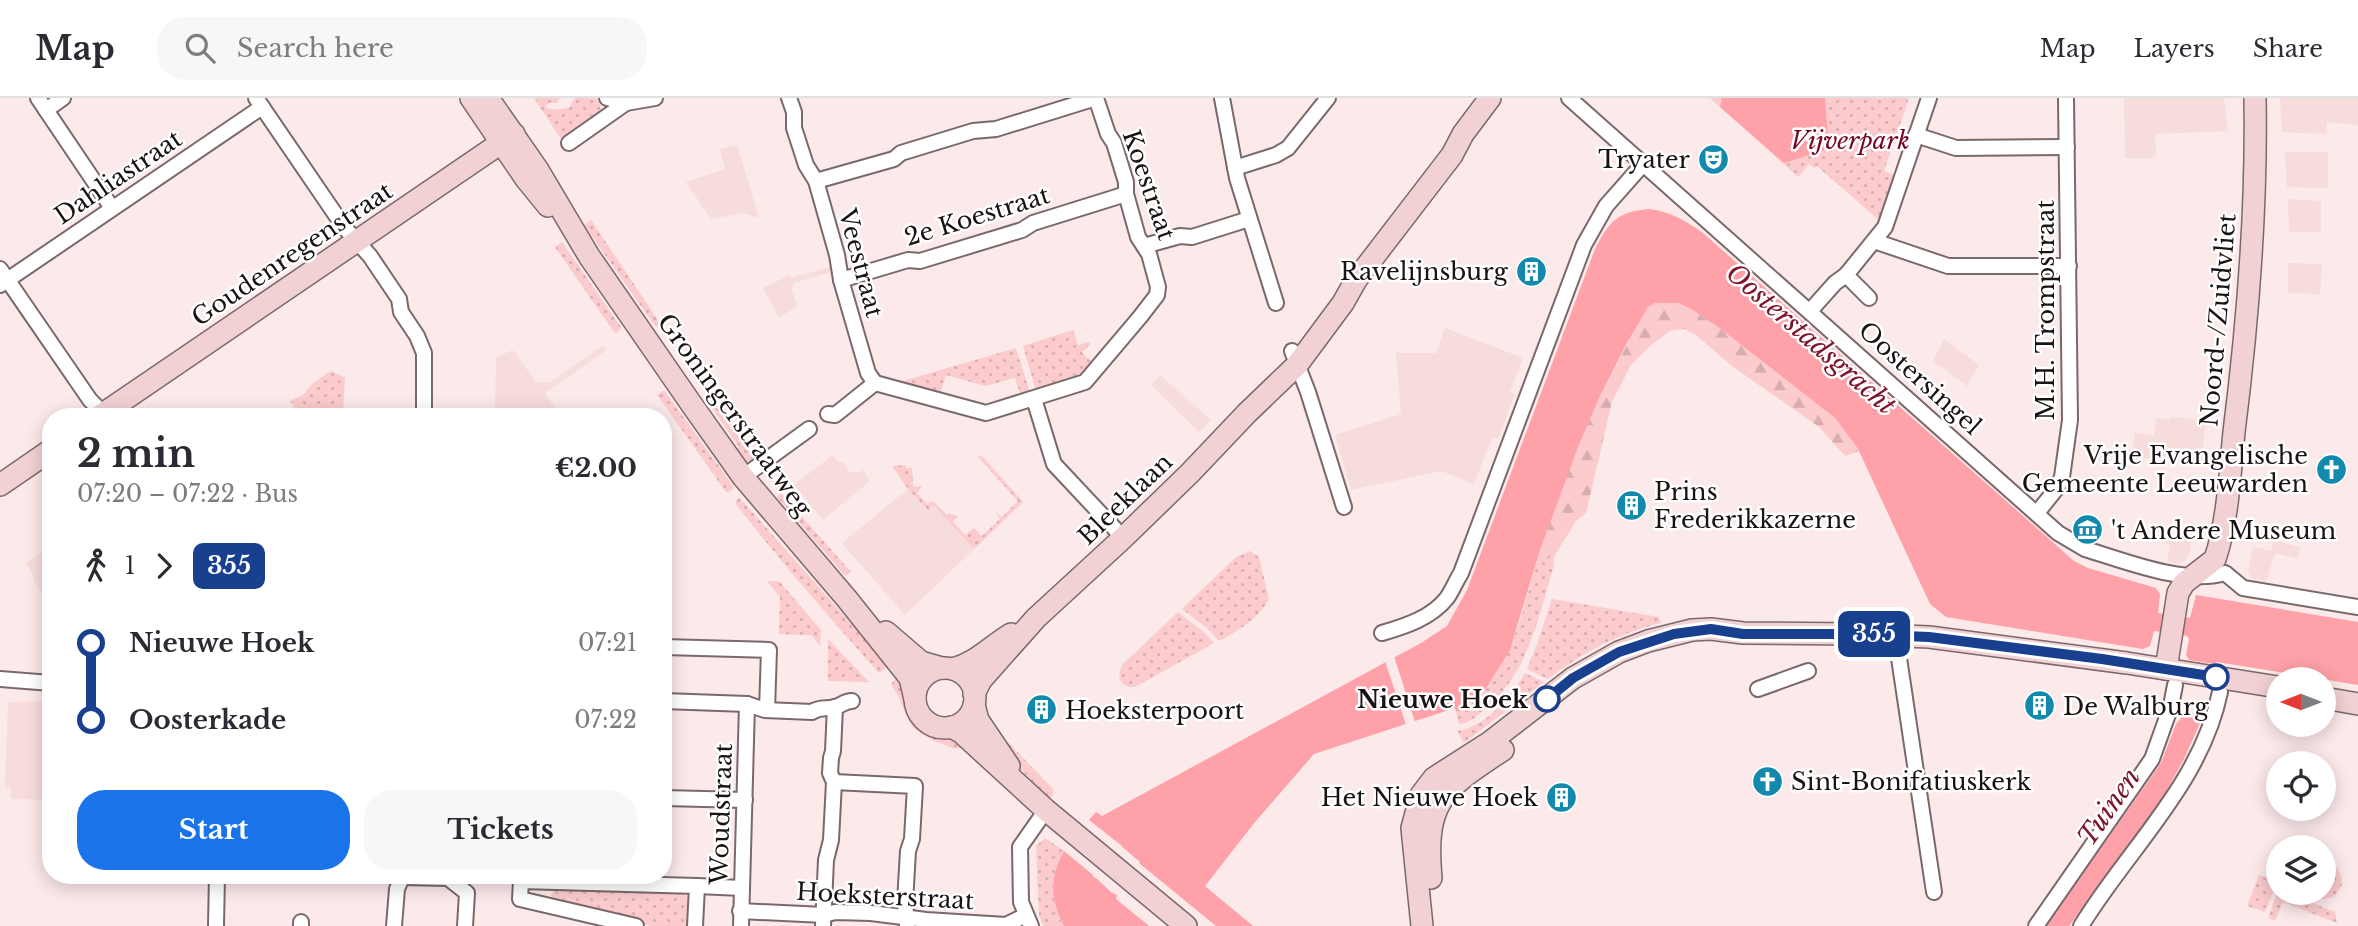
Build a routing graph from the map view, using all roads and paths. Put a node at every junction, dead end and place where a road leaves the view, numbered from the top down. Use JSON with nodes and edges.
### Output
{"nodes":[{"id":1,"x":63,"y":98,"type":"edge"},
{"id":2,"x":471,"y":98,"type":"edge"},
{"id":3,"x":488,"y":98,"type":"edge"},
{"id":4,"x":607,"y":98,"type":"edge"},
{"id":5,"x":655,"y":98,"type":"edge"},
{"id":6,"x":789,"y":98,"type":"edge"},
{"id":7,"x":1096,"y":98,"type":"edge"},
{"id":8,"x":1222,"y":98,"type":"edge"},
{"id":9,"x":1328,"y":98,"type":"edge"},
{"id":10,"x":1490,"y":98,"type":"edge"},
{"id":11,"x":1502,"y":98,"type":"edge"},
{"id":12,"x":1569,"y":98,"type":"edge"},
{"id":13,"x":1929,"y":98,"type":"edge"},
{"id":14,"x":2066,"y":98,"type":"edge"},
{"id":15,"x":2255,"y":98,"type":"edge"},
{"id":16,"x":259,"y":102,"type":"edge"},
{"id":17,"x":626,"y":103,"type":"junction"},
{"id":18,"x":42,"y":104,"type":"edge"},
{"id":19,"x":1916,"y":135,"type":"junction"},
{"id":20,"x":508,"y":139,"type":"junction"},
{"id":21,"x":569,"y":143,"type":"dead end"},
{"id":22,"x":2067,"y":147,"type":"junction"},
{"id":23,"x":1452,"y":155,"type":"junction"},
{"id":24,"x":1644,"y":163,"type":"junction"},
{"id":25,"x":1235,"y":168,"type":"junction"},
{"id":26,"x":816,"y":180,"type":"junction"},
{"id":27,"x":1126,"y":194,"type":"junction"},
{"id":28,"x":112,"y":208,"type":"junction"},
{"id":29,"x":1249,"y":219,"type":"junction"},
{"id":30,"x":1874,"y":241,"type":"junction"},
{"id":31,"x":357,"y":242,"type":"junction"},
{"id":32,"x":1144,"y":246,"type":"junction"},
{"id":33,"x":2069,"y":266,"type":"junction"},
{"id":34,"x":1846,"y":275,"type":"junction"},
{"id":35,"x":3,"y":278,"type":"edge"},
{"id":36,"x":841,"y":280,"type":"junction"},
{"id":37,"x":1869,"y":298,"type":"dead end"},
{"id":38,"x":1276,"y":303,"type":"dead end"},
{"id":39,"x":1810,"y":311,"type":"junction"},
{"id":40,"x":1295,"y":358,"type":"junction"},
{"id":41,"x":875,"y":383,"type":"junction"},
{"id":42,"x":1034,"y":399,"type":"junction"},
{"id":43,"x":96,"y":408,"type":"edge"},
{"id":44,"x":115,"y":408,"type":"edge"},
{"id":45,"x":424,"y":408,"type":"edge"},
{"id":46,"x":828,"y":414,"type":"dead end"},
{"id":47,"x":809,"y":429,"type":"dead end"},
{"id":48,"x":42,"y":456,"type":"edge"},
{"id":49,"x":743,"y":477,"type":"junction"},
{"id":50,"x":0,"y":485,"type":"edge"},
{"id":51,"x":1344,"y":507,"type":"dead end"},
{"id":52,"x":2037,"y":513,"type":"junction"},
{"id":53,"x":1122,"y":539,"type":"junction"},
{"id":54,"x":2192,"y":576,"type":"junction"},
{"id":55,"x":848,"y":599,"type":"junction"},
{"id":56,"x":2358,"y":607,"type":"edge"},
{"id":57,"x":1036,"y":618,"type":"junction"},
{"id":58,"x":1382,"y":633,"type":"dead end"},
{"id":59,"x":1899,"y":635,"type":"junction"},
{"id":60,"x":672,"y":647,"type":"edge"},
{"id":61,"x":1649,"y":648,"type":"junction"},
{"id":62,"x":947,"y":669,"type":"junction"},
{"id":63,"x":1808,"y":671,"type":"dead end"},
{"id":64,"x":2168,"y":679,"type":"junction"},
{"id":65,"x":0,"y":680,"type":"edge"},
{"id":66,"x":42,"y":682,"type":"edge"},
{"id":67,"x":2266,"y":686,"type":"edge"},
{"id":68,"x":1758,"y":689,"type":"dead end"},
{"id":69,"x":2220,"y":692,"type":"junction"},
{"id":70,"x":2266,"y":696,"type":"edge"},
{"id":71,"x":915,"y":699,"type":"junction"},
{"id":72,"x":974,"y":699,"type":"junction"},
{"id":73,"x":672,"y":701,"type":"edge"},
{"id":74,"x":852,"y":701,"type":"dead end"},
{"id":75,"x":2336,"y":701,"type":"edge"},
{"id":76,"x":747,"y":704,"type":"junction"},
{"id":77,"x":2358,"y":704,"type":"edge"},
{"id":78,"x":835,"y":707,"type":"junction"},
{"id":79,"x":767,"y":710,"type":"junction"},
{"id":80,"x":952,"y":727,"type":"junction"},
{"id":81,"x":834,"y":782,"type":"junction"},
{"id":82,"x":1024,"y":788,"type":"junction"},
{"id":83,"x":672,"y":798,"type":"edge"},
{"id":84,"x":745,"y":800,"type":"junction"},
{"id":85,"x":1046,"y":810,"type":"junction"},
{"id":86,"x":217,"y":884,"type":"edge"},
{"id":87,"x":399,"y":884,"type":"edge"},
{"id":88,"x":456,"y":884,"type":"edge"},
{"id":89,"x":519,"y":884,"type":"edge"},
{"id":90,"x":652,"y":884,"type":"edge"},
{"id":91,"x":697,"y":886,"type":"junction"},
{"id":92,"x":741,"y":888,"type":"junction"},
{"id":93,"x":1934,"y":892,"type":"dead end"},
{"id":94,"x":741,"y":918,"type":"edge"},
{"id":95,"x":824,"y":920,"type":"edge"},
{"id":96,"x":1029,"y":921,"type":"edge"},
{"id":97,"x":907,"y":922,"type":"edge"},
{"id":98,"x":216,"y":926,"type":"edge"},
{"id":99,"x":394,"y":926,"type":"edge"},
{"id":100,"x":465,"y":926,"type":"edge"},
{"id":101,"x":636,"y":926,"type":"edge"},
{"id":102,"x":695,"y":926,"type":"edge"},
{"id":103,"x":1186,"y":926,"type":"edge"},
{"id":104,"x":1422,"y":926,"type":"edge"},
{"id":105,"x":1436,"y":926,"type":"edge"},
{"id":106,"x":2036,"y":926,"type":"edge"},
{"id":107,"x":2081,"y":926,"type":"edge"}],
"edges":[{"from":1,"to":18,"type":"street"},
{"from":2,"to":20,"type":"main road","name":"Groningerstraatweg"},
{"from":3,"to":20,"type":"main road","name":"Groningerstraatweg"},
{"from":4,"to":17,"type":"street"},
{"from":5,"to":17,"type":"street"},
{"from":6,"to":26,"type":"street","name":"Veestraat"},
{"from":7,"to":26,"type":"street"},
{"from":7,"to":27,"type":"street","name":"Koestraat"},
{"from":8,"to":25,"type":"street"},
{"from":9,"to":25,"type":"street"},
{"from":10,"to":23,"type":"main road","name":"Bleeklaan"},
{"from":11,"to":23,"type":"main road","name":"Bleeklaan"},
{"from":12,"to":24,"type":"street","name":"Oostersingel"},
{"from":13,"to":19,"type":"street"},
{"from":14,"to":22,"type":"street","name":"M.H. Trompstraat"},
{"from":15,"to":54,"type":"main road","name":"Noord-/Zuidvliet"},
{"from":16,"to":28,"type":"street","name":"Dahliastraat"},
{"from":16,"to":31,"type":"street"},
{"from":17,"to":21,"type":"street"},
{"from":18,"to":28,"type":"street"},
{"from":19,"to":22,"type":"street"},
{"from":19,"to":30,"type":"street"},
{"from":20,"to":31,"type":"main road","name":"Goudenregenstraat"},
{"from":20,"to":49,"type":"main road","name":"Groningerstraatweg"},
{"from":22,"to":33,"type":"street","name":"M.H. Trompstraat"},
{"from":23,"to":40,"type":"main road","name":"Bleeklaan"},
{"from":24,"to":39,"type":"street","name":"Oostersingel"},
{"from":24,"to":58,"type":"street"},
{"from":25,"to":29,"type":"street"},
{"from":26,"to":36,"type":"street","name":"Veestraat"},
{"from":27,"to":32,"type":"street","name":"Koestraat"},
{"from":27,"to":36,"type":"street","name":"2e Koestraat"},
{"from":28,"to":35,"type":"street","name":"Dahliastraat"},
{"from":29,"to":32,"type":"street"},
{"from":29,"to":38,"type":"street"},
{"from":30,"to":33,"type":"street"},
{"from":30,"to":34,"type":"street"},
{"from":31,"to":44,"type":"main road","name":"Goudenregenstraat"},
{"from":31,"to":45,"type":"street"},
{"from":32,"to":42,"type":"street","name":"Koestraat"},
{"from":33,"to":52,"type":"street","name":"M.H. Trompstraat"},
{"from":34,"to":37,"type":"street"},
{"from":34,"to":39,"type":"street"},
{"from":35,"to":43,"type":"street"},
{"from":36,"to":41,"type":"street","name":"Veestraat"},
{"from":39,"to":52,"type":"street","name":"Oostersingel"},
{"from":40,"to":51,"type":"street"},
{"from":40,"to":53,"type":"main road","name":"Bleeklaan"},
{"from":41,"to":42,"type":"street"},
{"from":41,"to":46,"type":"street"},
{"from":42,"to":53,"type":"street"},
{"from":47,"to":49,"type":"street"},
{"from":48,"to":50,"type":"main road"},
{"from":49,"to":55,"type":"main road","name":"Groningerstraatweg"},
{"from":52,"to":54,"type":"street","name":"Oostersingel"},
{"from":53,"to":57,"type":"main road","name":"Bleeklaan"},
{"from":54,"to":56,"type":"street","name":"Oostersingel"},
{"from":54,"to":64,"type":"main road","name":"Noord-/Zuidvliet"},
{"from":55,"to":62,"type":"main road","name":"Groningerstraatweg"},
{"from":55,"to":71,"type":"main road","name":"Groningerstraatweg"},
{"from":57,"to":62,"type":"main road","name":"Bleeklaan"},
{"from":57,"to":72,"type":"main road","name":"Bleeklaan"},
{"from":59,"to":61,"type":"main road"},
{"from":59,"to":64,"type":"main road"},
{"from":59,"to":93,"type":"street"},
{"from":60,"to":79,"type":"street"},
{"from":61,"to":104,"type":"main road"},
{"from":61,"to":105,"type":"main road"},
{"from":62,"to":71,"type":"main road"},
{"from":62,"to":72,"type":"main road"},
{"from":63,"to":68,"type":"street"},
{"from":64,"to":67,"type":"main road"},
{"from":64,"to":69,"type":"main road"},
{"from":64,"to":106,"type":"street"},
{"from":65,"to":66,"type":"street"},
{"from":69,"to":70,"type":"main road"},
{"from":69,"to":107,"type":"street"},
{"from":71,"to":80,"type":"main road"},
{"from":72,"to":80,"type":"main road"},
{"from":72,"to":82,"type":"main road"},
{"from":73,"to":76,"type":"street"},
{"from":74,"to":78,"type":"street"},
{"from":75,"to":77,"type":"main road"},
{"from":76,"to":79,"type":"street"},
{"from":76,"to":84,"type":"street","name":"Woudstraat"},
{"from":78,"to":79,"type":"street"},
{"from":78,"to":81,"type":"street"},
{"from":80,"to":82,"type":"main road"},
{"from":81,"to":95,"type":"street"},
{"from":81,"to":97,"type":"street"},
{"from":82,"to":85,"type":"main road"},
{"from":83,"to":84,"type":"street"},
{"from":84,"to":92,"type":"street","name":"Woudstraat"},
{"from":85,"to":96,"type":"street"},
{"from":85,"to":103,"type":"main road"},
{"from":86,"to":98,"type":"street"},
{"from":87,"to":99,"type":"street"},
{"from":88,"to":100,"type":"street"},
{"from":89,"to":101,"type":"street"},
{"from":90,"to":91,"type":"street"},
{"from":91,"to":92,"type":"street"},
{"from":91,"to":102,"type":"street"},
{"from":92,"to":94,"type":"street","name":"Woudstraat"},
{"from":94,"to":95,"type":"street","name":"Hoeksterstraat"},
{"from":95,"to":97,"type":"street","name":"Hoeksterstraat"},
{"from":96,"to":97,"type":"street","name":"Hoeksterstraat"}]}
